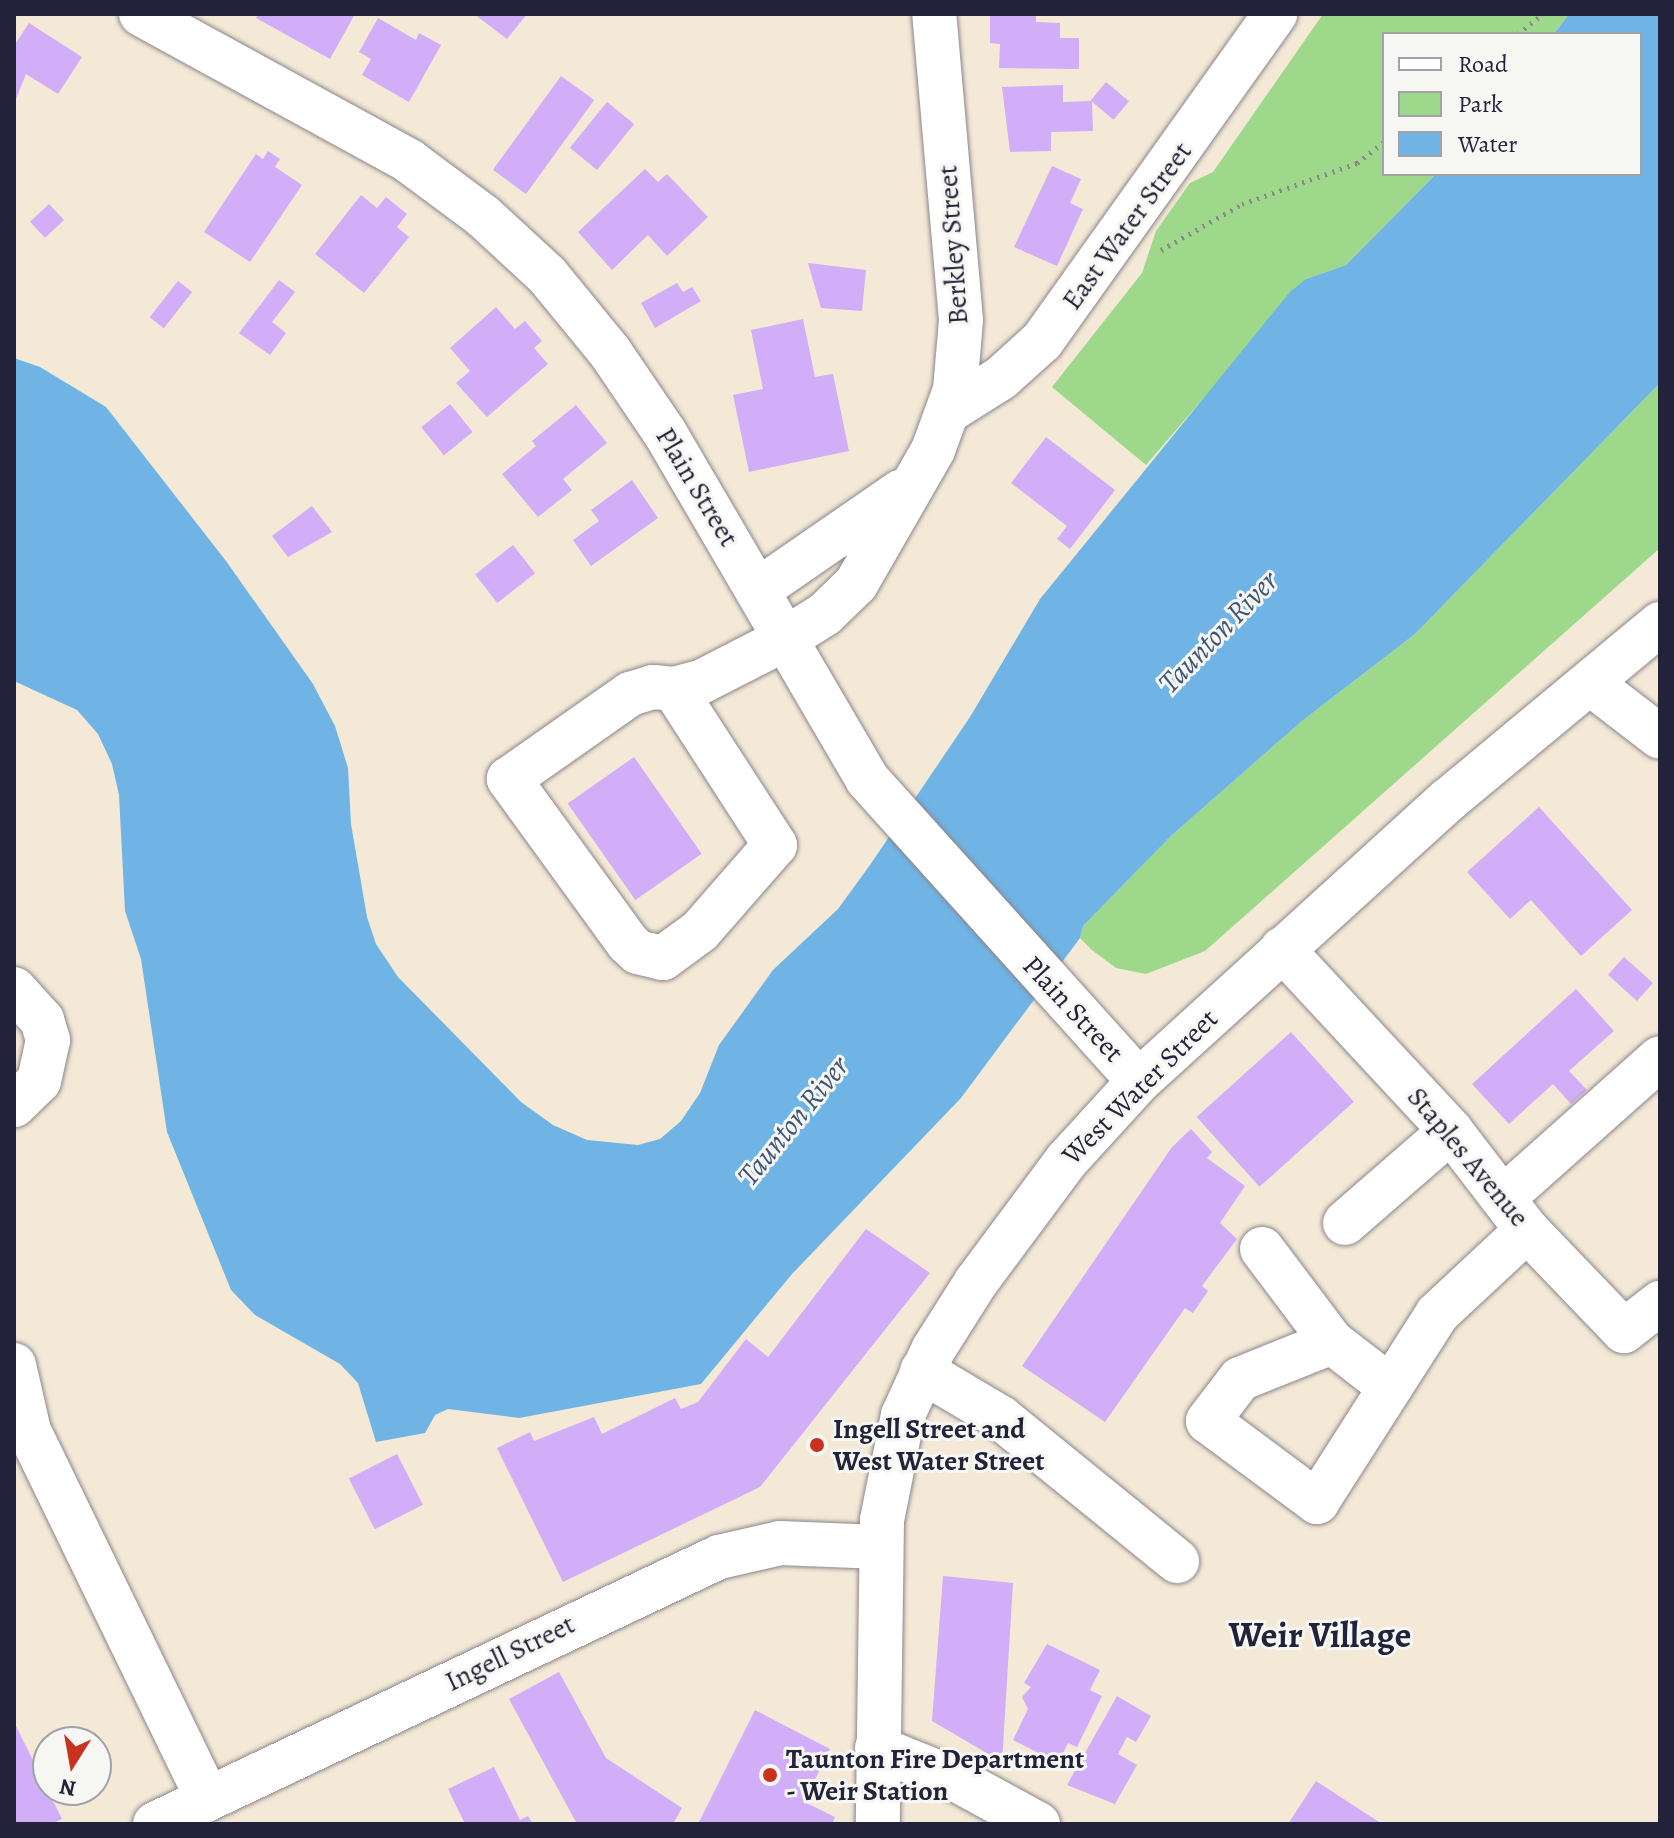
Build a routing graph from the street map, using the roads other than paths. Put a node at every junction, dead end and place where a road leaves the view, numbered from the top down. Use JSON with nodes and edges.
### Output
{"nodes":[{"id":1,"x":141,"y":14,"type":"edge"},
{"id":2,"x":934,"y":14,"type":"edge"},
{"id":3,"x":1275,"y":14,"type":"edge"},
{"id":4,"x":950,"y":410,"type":"junction"},
{"id":5,"x":921,"y":470,"type":"junction"},
{"id":6,"x":758,"y":590,"type":"junction"},
{"id":7,"x":1660,"y":624,"type":"edge"},
{"id":8,"x":785,"y":639,"type":"junction"},
{"id":9,"x":1590,"y":683,"type":"junction"},
{"id":10,"x":674,"y":689,"type":"junction"},
{"id":11,"x":1660,"y":737,"type":"edge"},
{"id":12,"x":1282,"y":949,"type":"junction"},
{"id":13,"x":14,"y":989,"type":"edge"},
{"id":14,"x":1660,"y":1058,"type":"edge"},
{"id":15,"x":1139,"y":1081,"type":"junction"},
{"id":16,"x":14,"y":1105,"type":"edge"},
{"id":17,"x":1451,"y":1131,"type":"junction"},
{"id":18,"x":1515,"y":1214,"type":"junction"},
{"id":19,"x":1345,"y":1223,"type":"dead end"},
{"id":20,"x":1262,"y":1249,"type":"dead end"},
{"id":21,"x":1660,"y":1303,"type":"edge"},
{"id":22,"x":1332,"y":1342,"type":"junction"},
{"id":23,"x":14,"y":1365,"type":"edge"},
{"id":24,"x":922,"y":1371,"type":"junction"},
{"id":25,"x":1389,"y":1386,"type":"junction"},
{"id":26,"x":880,"y":1547,"type":"junction"},
{"id":27,"x":1177,"y":1561,"type":"dead end"},
{"id":28,"x":877,"y":1748,"type":"junction"},
{"id":29,"x":208,"y":1799,"type":"junction"},
{"id":30,"x":155,"y":1824,"type":"edge"},
{"id":31,"x":878,"y":1824,"type":"edge"},
{"id":32,"x":1038,"y":1824,"type":"edge"}],
"edges":[{"from":1,"to":6,"type":"main road","name":"Plain Street"},
{"from":2,"to":4,"type":"main road","name":"Berkley Street"},
{"from":3,"to":4,"type":"main road","name":"East Water Street"},
{"from":4,"to":5,"type":"main road","name":"Berkley Street"},
{"from":5,"to":6,"type":"main road"},
{"from":5,"to":8,"type":"main road"},
{"from":6,"to":8,"type":"main road","name":"Plain Street"},
{"from":7,"to":9,"type":"main road","name":"West Water Street"},
{"from":8,"to":10,"type":"main road"},
{"from":8,"to":15,"type":"main road","name":"Plain Street"},
{"from":9,"to":11,"type":"main road"},
{"from":9,"to":12,"type":"main road","name":"West Water Street"},
{"from":10,"to":10,"type":"main road"},
{"from":12,"to":15,"type":"main road","name":"West Water Street"},
{"from":12,"to":17,"type":"main road","name":"Staples Avenue"},
{"from":13,"to":16,"type":"main road"},
{"from":14,"to":18,"type":"main road"},
{"from":15,"to":24,"type":"main road","name":"West Water Street"},
{"from":17,"to":18,"type":"main road","name":"Staples Avenue"},
{"from":17,"to":19,"type":"main road"},
{"from":18,"to":21,"type":"main road","name":"Staples Avenue"},
{"from":18,"to":25,"type":"main road"},
{"from":20,"to":22,"type":"main road"},
{"from":22,"to":25,"type":"main road"},
{"from":22,"to":25,"type":"main road"},
{"from":23,"to":29,"type":"main road"},
{"from":24,"to":26,"type":"main road","name":"West Water Street"},
{"from":24,"to":27,"type":"main road"},
{"from":26,"to":28,"type":"main road","name":"West Water Street"},
{"from":26,"to":29,"type":"main road","name":"Ingell Street"},
{"from":28,"to":31,"type":"main road","name":"West Water Street"},
{"from":28,"to":32,"type":"main road"},
{"from":29,"to":30,"type":"main road","name":"Ingell Street"}]}
